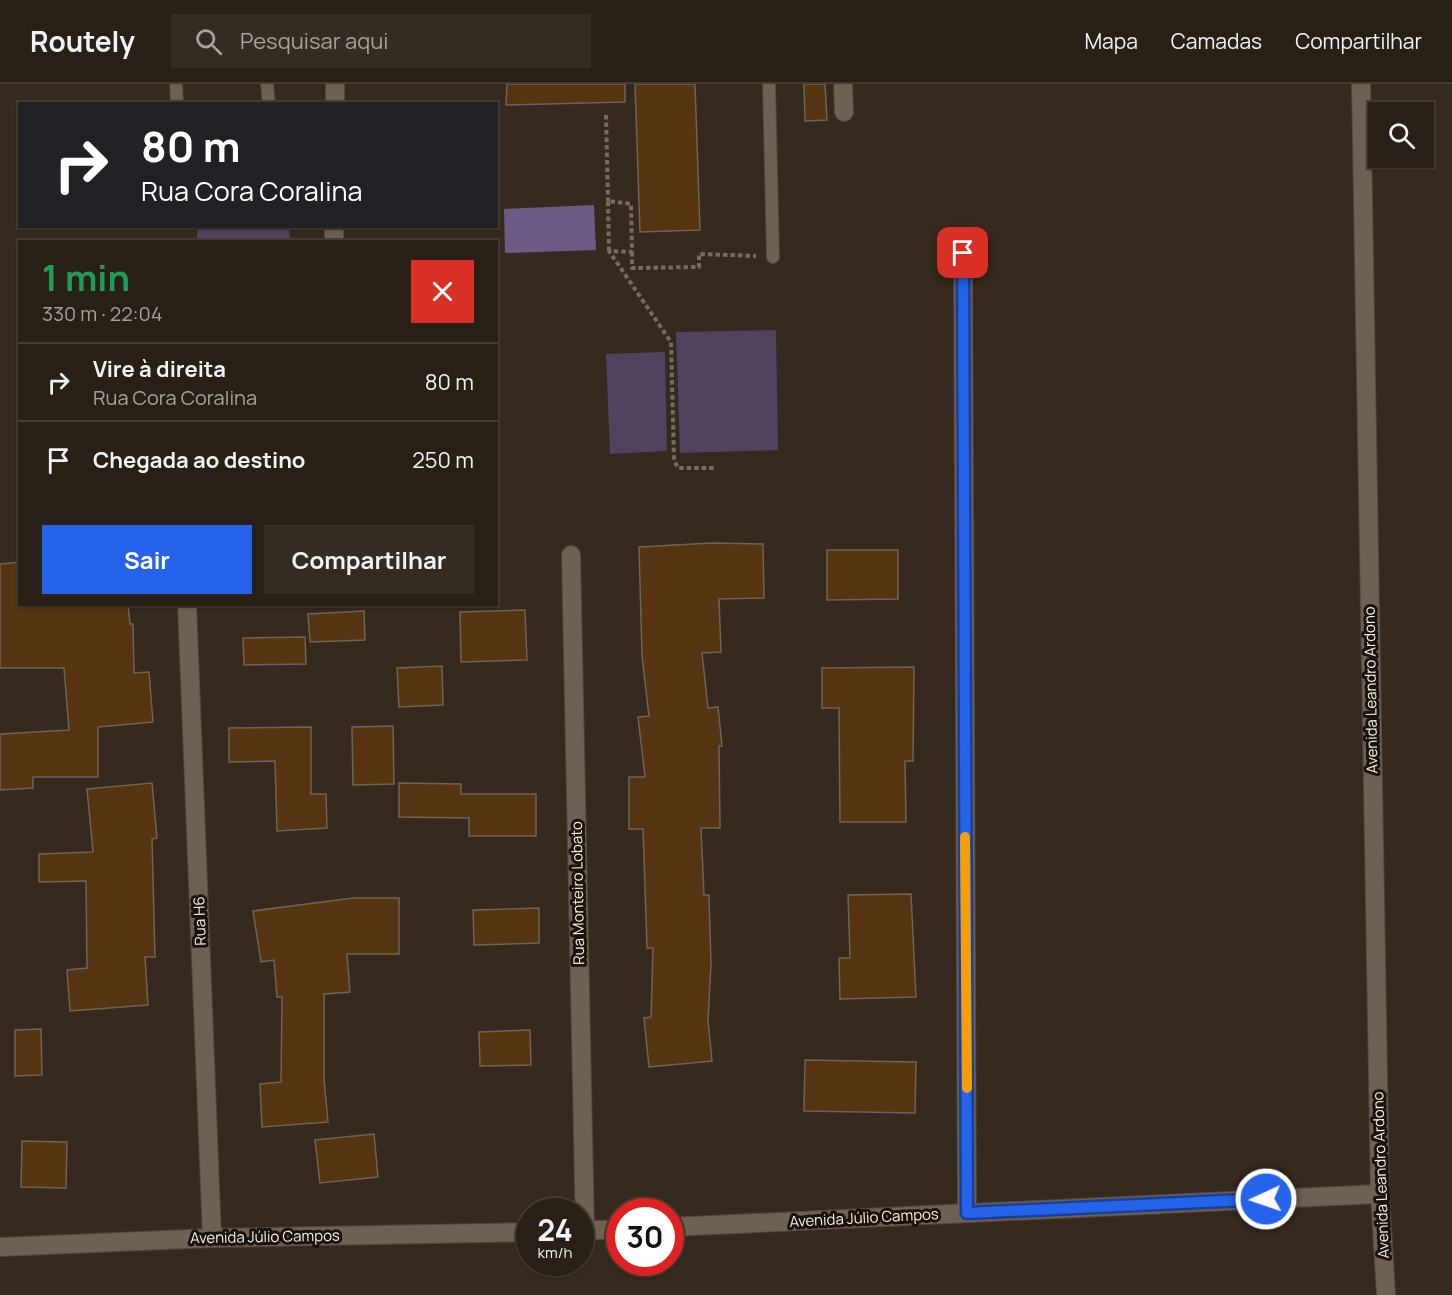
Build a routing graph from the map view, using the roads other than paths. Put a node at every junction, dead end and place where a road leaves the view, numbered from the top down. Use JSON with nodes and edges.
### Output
{"nodes":[{"id":1,"x":176,"y":84,"type":"edge"},
{"id":2,"x":267,"y":84,"type":"edge"},
{"id":3,"x":335,"y":84,"type":"edge"},
{"id":4,"x":769,"y":84,"type":"edge"},
{"id":5,"x":843,"y":84,"type":"edge"},
{"id":6,"x":1361,"y":84,"type":"edge"},
{"id":7,"x":177,"y":102,"type":"edge"},
{"id":8,"x":269,"y":102,"type":"edge"},
{"id":9,"x":335,"y":102,"type":"edge"},
{"id":10,"x":844,"y":112,"type":"dead end"},
{"id":11,"x":963,"y":253,"type":"dead end"},
{"id":12,"x":773,"y":257,"type":"road end"},
{"id":13,"x":571,"y":555,"type":"dead end"},
{"id":14,"x":188,"y":606,"type":"edge"},
{"id":15,"x":1380,"y":1194,"type":"junction"},
{"id":16,"x":582,"y":1198,"type":"edge"},
{"id":17,"x":967,"y":1213,"type":"junction"},
{"id":18,"x":684,"y":1226,"type":"edge"},
{"id":19,"x":516,"y":1232,"type":"edge"},
{"id":20,"x":212,"y":1238,"type":"junction"},
{"id":21,"x":0,"y":1246,"type":"edge"},
{"id":22,"x":1386,"y":1295,"type":"edge"}],
"edges":[{"from":1,"to":7,"type":"lane"},
{"from":2,"to":8,"type":"lane"},
{"from":3,"to":9,"type":"street"},
{"from":4,"to":12,"type":"lane"},
{"from":5,"to":10,"type":"street"},
{"from":6,"to":15,"type":"street","name":"Avenida Leandro Ardono"},
{"from":11,"to":17,"type":"street"},
{"from":13,"to":16,"type":"street","name":"Rua Monteiro Lobato"},
{"from":14,"to":20,"type":"street","name":"Rua H6"},
{"from":15,"to":17,"type":"street","name":"Avenida Júlio Campos"},
{"from":15,"to":22,"type":"street","name":"Avenida Leandro Ardono"},
{"from":17,"to":18,"type":"street","name":"Avenida Júlio Campos"},
{"from":19,"to":20,"type":"street","name":"Avenida Júlio Campos"},
{"from":20,"to":21,"type":"street","name":"Avenida Júlio Campos"}]}
